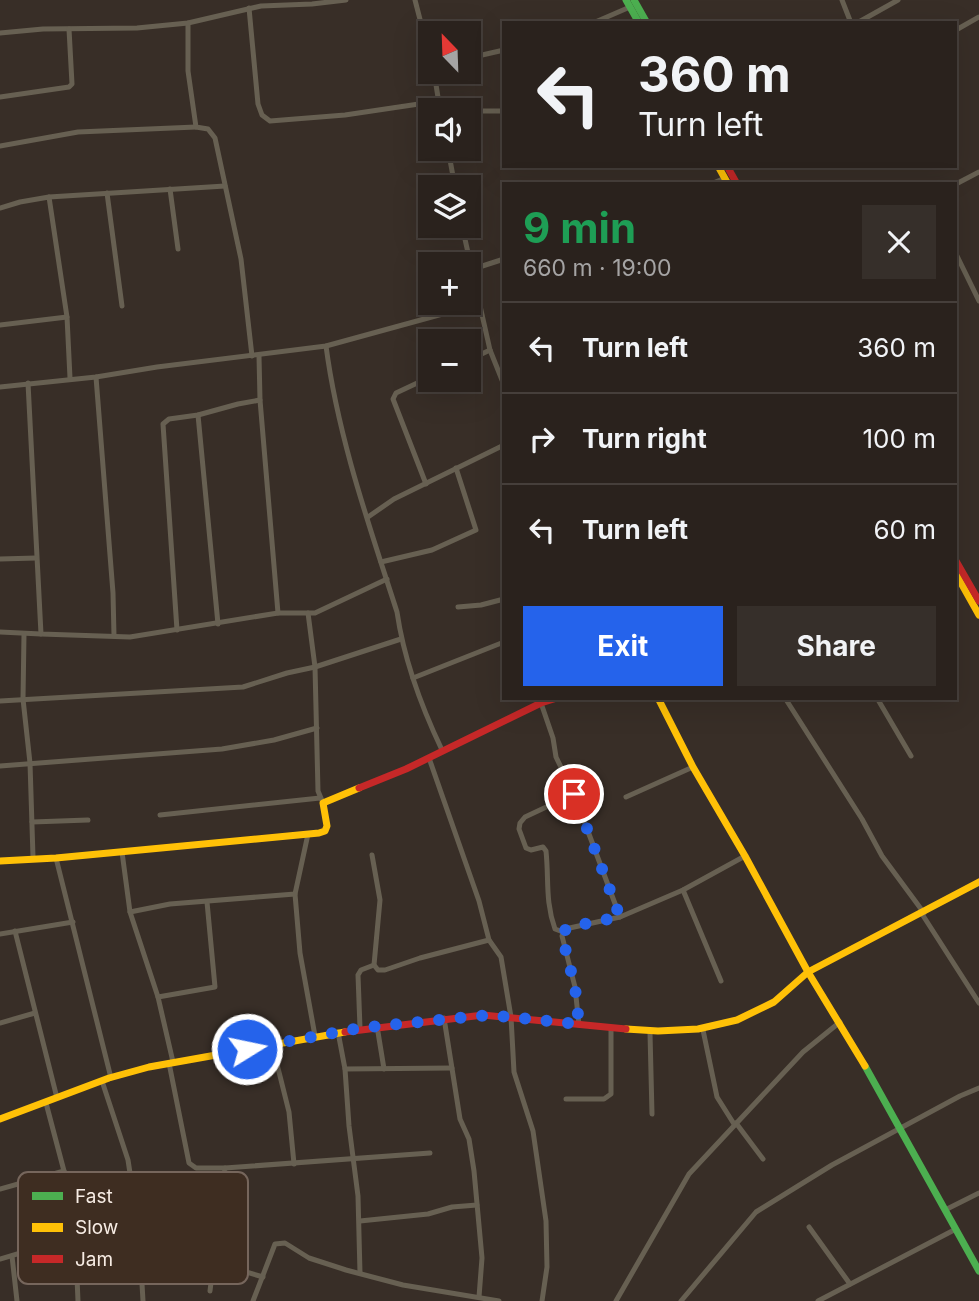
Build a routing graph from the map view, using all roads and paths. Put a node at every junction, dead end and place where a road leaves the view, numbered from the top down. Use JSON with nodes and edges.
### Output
{"nodes":[{"id":1,"x":346,"y":0,"type":"edge"},
{"id":2,"x":415,"y":0,"type":"edge"},
{"id":3,"x":842,"y":0,"type":"edge"},
{"id":4,"x":898,"y":0,"type":"edge"},
{"id":5,"x":630,"y":2,"type":"edge"},
{"id":6,"x":261,"y":3,"type":"edge"},
{"id":7,"x":249,"y":8,"type":"junction"},
{"id":8,"x":979,"y":17,"type":"edge"},
{"id":9,"x":420,"y":21,"type":"edge"},
{"id":10,"x":597,"y":21,"type":"edge"},
{"id":11,"x":638,"y":21,"type":"edge"},
{"id":12,"x":645,"y":21,"type":"edge"},
{"id":13,"x":850,"y":21,"type":"edge"},
{"id":14,"x":861,"y":21,"type":"edge"},
{"id":15,"x":188,"y":23,"type":"junction"},
{"id":16,"x":69,"y":29,"type":"junction"},
{"id":17,"x":957,"y":29,"type":"edge"},
{"id":18,"x":0,"y":33,"type":"edge"},
{"id":19,"x":502,"y":50,"type":"edge"},
{"id":20,"x":481,"y":55,"type":"edge"},
{"id":21,"x":0,"y":97,"type":"edge"},
{"id":22,"x":418,"y":104,"type":"edge"},
{"id":23,"x":481,"y":111,"type":"edge"},
{"id":24,"x":502,"y":111,"type":"edge"},
{"id":25,"x":196,"y":127,"type":"junction"},
{"id":26,"x":0,"y":146,"type":"edge"},
{"id":27,"x":979,"y":172,"type":"edge"},
{"id":28,"x":957,"y":183,"type":"edge"},
{"id":29,"x":225,"y":186,"type":"junction"},
{"id":30,"x":170,"y":190,"type":"junction"},
{"id":31,"x":107,"y":193,"type":"junction"},
{"id":32,"x":49,"y":197,"type":"junction"},
{"id":33,"x":0,"y":208,"type":"edge"},
{"id":34,"x":178,"y":249,"type":"dead end"},
{"id":35,"x":957,"y":256,"type":"edge"},
{"id":36,"x":502,"y":260,"type":"edge"},
{"id":37,"x":481,"y":266,"type":"edge"},
{"id":38,"x":979,"y":301,"type":"edge"},
{"id":39,"x":122,"y":306,"type":"dead end"},
{"id":40,"x":481,"y":312,"type":"edge"},
{"id":41,"x":439,"y":315,"type":"edge"},
{"id":42,"x":67,"y":317,"type":"junction"},
{"id":43,"x":0,"y":325,"type":"edge"},
{"id":44,"x":326,"y":346,"type":"junction"},
{"id":45,"x":490,"y":350,"type":"junction"},
{"id":46,"x":481,"y":354,"type":"edge"},
{"id":47,"x":255,"y":356,"type":"junction"},
{"id":48,"x":96,"y":377,"type":"junction"},
{"id":49,"x":70,"y":378,"type":"junction"},
{"id":50,"x":502,"y":380,"type":"edge"},
{"id":51,"x":28,"y":383,"type":"junction"},
{"id":52,"x":418,"y":383,"type":"edge"},
{"id":53,"x":0,"y":387,"type":"edge"},
{"id":54,"x":260,"y":400,"type":"junction"},
{"id":55,"x":198,"y":415,"type":"junction"},
{"id":56,"x":502,"y":446,"type":"edge"},
{"id":57,"x":456,"y":468,"type":"junction"},
{"id":58,"x":426,"y":484,"type":"junction"},
{"id":59,"x":368,"y":517,"type":"junction"},
{"id":60,"x":36,"y":558,"type":"junction"},
{"id":61,"x":0,"y":559,"type":"edge"},
{"id":62,"x":381,"y":562,"type":"junction"},
{"id":63,"x":957,"y":563,"type":"edge"},
{"id":64,"x":957,"y":576,"type":"edge"},
{"id":65,"x":387,"y":579,"type":"junction"},
{"id":66,"x":502,"y":599,"type":"edge"},
{"id":67,"x":979,"y":601,"type":"edge"},
{"id":68,"x":458,"y":607,"type":"dead end"},
{"id":69,"x":308,"y":612,"type":"junction"},
{"id":70,"x":278,"y":613,"type":"junction"},
{"id":71,"x":979,"y":615,"type":"edge"},
{"id":72,"x":218,"y":624,"type":"junction"},
{"id":73,"x":177,"y":630,"type":"junction"},
{"id":74,"x":0,"y":632,"type":"edge"},
{"id":75,"x":24,"y":634,"type":"junction"},
{"id":76,"x":41,"y":634,"type":"junction"},
{"id":77,"x":114,"y":636,"type":"junction"},
{"id":78,"x":401,"y":639,"type":"junction"},
{"id":79,"x":502,"y":643,"type":"edge"},
{"id":80,"x":315,"y":667,"type":"junction"},
{"id":81,"x":413,"y":678,"type":"junction"},
{"id":82,"x":23,"y":699,"type":"junction"},
{"id":83,"x":552,"y":700,"type":"edge"},
{"id":84,"x":659,"y":700,"type":"edge"},
{"id":85,"x":786,"y":700,"type":"edge"},
{"id":86,"x":878,"y":700,"type":"edge"},
{"id":87,"x":0,"y":701,"type":"edge"},
{"id":88,"x":541,"y":704,"type":"junction"},
{"id":89,"x":317,"y":728,"type":"junction"},
{"id":90,"x":442,"y":750,"type":"junction"},
{"id":91,"x":911,"y":756,"type":"dead end"},
{"id":92,"x":429,"y":758,"type":"junction"},
{"id":93,"x":30,"y":762,"type":"junction"},
{"id":94,"x":0,"y":766,"type":"edge"},
{"id":95,"x":693,"y":766,"type":"junction"},
{"id":96,"x":574,"y":794,"type":"junction"},
{"id":97,"x":626,"y":797,"type":"dead end"},
{"id":98,"x":322,"y":801,"type":"junction"},
{"id":99,"x":160,"y":815,"type":"dead end"},
{"id":100,"x":89,"y":820,"type":"dead end"},
{"id":101,"x":33,"y":822,"type":"junction"},
{"id":102,"x":308,"y":834,"type":"junction"},
{"id":103,"x":122,"y":852,"type":"junction"},
{"id":104,"x":372,"y":855,"type":"dead end"},
{"id":105,"x":746,"y":856,"type":"junction"},
{"id":106,"x":33,"y":857,"type":"junction"},
{"id":107,"x":56,"y":858,"type":"junction"},
{"id":108,"x":0,"y":861,"type":"edge"},
{"id":109,"x":979,"y":882,"type":"edge"},
{"id":110,"x":683,"y":890,"type":"junction"},
{"id":111,"x":295,"y":894,"type":"junction"},
{"id":112,"x":207,"y":902,"type":"junction"},
{"id":113,"x":130,"y":912,"type":"junction"},
{"id":114,"x":923,"y":914,"type":"junction"},
{"id":115,"x":620,"y":917,"type":"junction"},
{"id":116,"x":73,"y":922,"type":"junction"},
{"id":117,"x":15,"y":931,"type":"junction"},
{"id":118,"x":563,"y":932,"type":"junction"},
{"id":119,"x":0,"y":934,"type":"edge"},
{"id":120,"x":489,"y":940,"type":"junction"},
{"id":121,"x":374,"y":965,"type":"junction"},
{"id":122,"x":808,"y":972,"type":"junction"},
{"id":123,"x":721,"y":981,"type":"dead end"},
{"id":124,"x":158,"y":997,"type":"junction"},
{"id":125,"x":979,"y":1003,"type":"edge"},
{"id":126,"x":35,"y":1013,"type":"junction"},
{"id":127,"x":511,"y":1017,"type":"junction"},
{"id":128,"x":444,"y":1018,"type":"junction"},
{"id":129,"x":839,"y":1022,"type":"junction"},
{"id":130,"x":0,"y":1023,"type":"edge"},
{"id":131,"x":579,"y":1024,"type":"junction"},
{"id":132,"x":377,"y":1026,"type":"junction"},
{"id":133,"x":360,"y":1028,"type":"junction"},
{"id":134,"x":611,"y":1030,"type":"junction"},
{"id":135,"x":703,"y":1030,"type":"junction"},
{"id":136,"x":338,"y":1032,"type":"junction"},
{"id":137,"x":650,"y":1032,"type":"junction"},
{"id":138,"x":314,"y":1036,"type":"junction"},
{"id":139,"x":272,"y":1044,"type":"junction"},
{"id":140,"x":171,"y":1062,"type":"junction"},
{"id":141,"x":452,"y":1068,"type":"junction"},
{"id":142,"x":345,"y":1069,"type":"junction"},
{"id":143,"x":384,"y":1069,"type":"junction"},
{"id":144,"x":111,"y":1077,"type":"junction"},
{"id":145,"x":102,"y":1081,"type":"junction"},
{"id":146,"x":979,"y":1088,"type":"edge"},
{"id":147,"x":57,"y":1098,"type":"junction"},
{"id":148,"x":566,"y":1099,"type":"dead end"},
{"id":149,"x":46,"y":1103,"type":"junction"},
{"id":150,"x":652,"y":1114,"type":"dead end"},
{"id":151,"x":0,"y":1119,"type":"edge"},
{"id":152,"x":735,"y":1124,"type":"junction"},
{"id":153,"x":901,"y":1129,"type":"junction"},
{"id":154,"x":430,"y":1153,"type":"dead end"},
{"id":155,"x":352,"y":1158,"type":"junction"},
{"id":156,"x":764,"y":1158,"type":"dead end"},
{"id":157,"x":295,"y":1164,"type":"junction"},
{"id":158,"x":225,"y":1168,"type":"junction"},
{"id":159,"x":64,"y":1171,"type":"joint"},
{"id":160,"x":60,"y":1172,"type":"edge"},
{"id":161,"x":130,"y":1172,"type":"edge"},
{"id":162,"x":224,"y":1172,"type":"edge"},
{"id":163,"x":18,"y":1184,"type":"edge"},
{"id":164,"x":0,"y":1189,"type":"edge"},
{"id":165,"x":979,"y":1193,"type":"edge"},
{"id":166,"x":477,"y":1205,"type":"junction"},
{"id":167,"x":945,"y":1210,"type":"junction"},
{"id":168,"x":360,"y":1220,"type":"junction"},
{"id":169,"x":809,"y":1227,"type":"dead end"},
{"id":170,"x":956,"y":1229,"type":"junction"},
{"id":171,"x":18,"y":1254,"type":"edge"},
{"id":172,"x":12,"y":1256,"type":"junction"},
{"id":173,"x":0,"y":1259,"type":"edge"},
{"id":174,"x":979,"y":1271,"type":"edge"},
{"id":175,"x":248,"y":1272,"type":"edge"},
{"id":176,"x":360,"y":1273,"type":"junction"},
{"id":177,"x":263,"y":1277,"type":"junction"},
{"id":178,"x":210,"y":1284,"type":"edge"},
{"id":179,"x":850,"y":1284,"type":"junction"},
{"id":180,"x":209,"y":1291,"type":"dead end"},
{"id":181,"x":479,"y":1297,"type":"junction"},
{"id":182,"x":17,"y":1301,"type":"edge"},
{"id":183,"x":253,"y":1301,"type":"edge"},
{"id":184,"x":499,"y":1301,"type":"edge"},
{"id":185,"x":542,"y":1301,"type":"edge"},
{"id":186,"x":616,"y":1301,"type":"edge"},
{"id":187,"x":681,"y":1301,"type":"edge"},
{"id":188,"x":818,"y":1301,"type":"edge"}],
"edges":[{"from":1,"to":6,"type":"street"},
{"from":2,"to":9,"type":"street"},
{"from":3,"to":13,"type":"street"},
{"from":4,"to":14,"type":"street"},
{"from":5,"to":10,"type":"street"},
{"from":5,"to":11,"type":"main road"},
{"from":5,"to":12,"type":"main road"},
{"from":6,"to":7,"type":"street"},
{"from":7,"to":15,"type":"street"},
{"from":7,"to":22,"type":"street"},
{"from":8,"to":17,"type":"street"},
{"from":15,"to":16,"type":"street"},
{"from":15,"to":25,"type":"street"},
{"from":16,"to":18,"type":"street"},
{"from":16,"to":21,"type":"street"},
{"from":19,"to":20,"type":"street"},
{"from":23,"to":24,"type":"street"},
{"from":25,"to":26,"type":"street"},
{"from":25,"to":29,"type":"street"},
{"from":27,"to":28,"type":"street"},
{"from":29,"to":30,"type":"street"},
{"from":29,"to":47,"type":"street"},
{"from":30,"to":31,"type":"street"},
{"from":30,"to":34,"type":"street"},
{"from":31,"to":32,"type":"street"},
{"from":31,"to":39,"type":"street"},
{"from":32,"to":33,"type":"street"},
{"from":32,"to":42,"type":"street"},
{"from":35,"to":38,"type":"street"},
{"from":36,"to":37,"type":"street"},
{"from":40,"to":45,"type":"street"},
{"from":41,"to":44,"type":"street"},
{"from":42,"to":43,"type":"street"},
{"from":42,"to":49,"type":"street"},
{"from":44,"to":47,"type":"street"},
{"from":44,"to":59,"type":"street"},
{"from":45,"to":46,"type":"street"},
{"from":45,"to":50,"type":"street"},
{"from":47,"to":48,"type":"street"},
{"from":47,"to":54,"type":"street"},
{"from":48,"to":49,"type":"street"},
{"from":48,"to":77,"type":"street"},
{"from":49,"to":51,"type":"street"},
{"from":51,"to":53,"type":"street"},
{"from":51,"to":60,"type":"street"},
{"from":52,"to":58,"type":"street"},
{"from":54,"to":55,"type":"street"},
{"from":54,"to":70,"type":"street"},
{"from":55,"to":72,"type":"street"},
{"from":55,"to":73,"type":"street"},
{"from":56,"to":57,"type":"street"},
{"from":57,"to":58,"type":"street"},
{"from":57,"to":62,"type":"street"},
{"from":58,"to":59,"type":"street"},
{"from":59,"to":62,"type":"street"},
{"from":60,"to":61,"type":"street"},
{"from":60,"to":76,"type":"street"},
{"from":62,"to":65,"type":"street"},
{"from":63,"to":67,"type":"main road"},
{"from":64,"to":71,"type":"main road"},
{"from":65,"to":69,"type":"street"},
{"from":65,"to":78,"type":"street"},
{"from":66,"to":68,"type":"street"},
{"from":69,"to":70,"type":"street"},
{"from":69,"to":80,"type":"street"},
{"from":70,"to":72,"type":"street"},
{"from":72,"to":73,"type":"street"},
{"from":73,"to":77,"type":"street"},
{"from":74,"to":75,"type":"street"},
{"from":75,"to":76,"type":"street"},
{"from":75,"to":82,"type":"street"},
{"from":76,"to":77,"type":"street"},
{"from":78,"to":80,"type":"street"},
{"from":78,"to":81,"type":"street"},
{"from":79,"to":81,"type":"street"},
{"from":80,"to":82,"type":"street"},
{"from":80,"to":89,"type":"street"},
{"from":81,"to":90,"type":"street"},
{"from":82,"to":87,"type":"street"},
{"from":82,"to":93,"type":"street"},
{"from":83,"to":88,"type":"main road"},
{"from":84,"to":95,"type":"main road"},
{"from":85,"to":114,"type":"street"},
{"from":86,"to":91,"type":"street"},
{"from":88,"to":90,"type":"main road"},
{"from":88,"to":96,"type":"street"},
{"from":89,"to":93,"type":"street"},
{"from":89,"to":98,"type":"street"},
{"from":90,"to":92,"type":"main road"},
{"from":92,"to":98,"type":"main road"},
{"from":92,"to":120,"type":"street"},
{"from":93,"to":94,"type":"street"},
{"from":93,"to":101,"type":"street"},
{"from":95,"to":97,"type":"street"},
{"from":95,"to":105,"type":"main road"},
{"from":96,"to":115,"type":"street"},
{"from":96,"to":118,"type":"street"},
{"from":98,"to":99,"type":"street"},
{"from":98,"to":102,"type":"main road"},
{"from":100,"to":101,"type":"street"},
{"from":101,"to":106,"type":"street"},
{"from":102,"to":103,"type":"main road"},
{"from":102,"to":111,"type":"street"},
{"from":103,"to":107,"type":"main road"},
{"from":103,"to":113,"type":"street"},
{"from":104,"to":121,"type":"street"},
{"from":105,"to":110,"type":"street"},
{"from":105,"to":122,"type":"main road"},
{"from":106,"to":107,"type":"main road"},
{"from":106,"to":108,"type":"main road"},
{"from":107,"to":116,"type":"street"},
{"from":109,"to":114,"type":"main road"},
{"from":110,"to":115,"type":"street"},
{"from":110,"to":123,"type":"street"},
{"from":111,"to":112,"type":"street"},
{"from":111,"to":138,"type":"street"},
{"from":112,"to":113,"type":"street"},
{"from":112,"to":124,"type":"street"},
{"from":113,"to":124,"type":"street"},
{"from":114,"to":122,"type":"main road"},
{"from":114,"to":125,"type":"street"},
{"from":115,"to":118,"type":"street"},
{"from":116,"to":117,"type":"street"},
{"from":116,"to":144,"type":"street"},
{"from":117,"to":119,"type":"street"},
{"from":117,"to":126,"type":"street"},
{"from":118,"to":131,"type":"street"},
{"from":120,"to":121,"type":"street"},
{"from":120,"to":127,"type":"street"},
{"from":121,"to":133,"type":"street"},
{"from":122,"to":129,"type":"main road"},
{"from":122,"to":135,"type":"main road"},
{"from":124,"to":140,"type":"street"},
{"from":126,"to":130,"type":"street"},
{"from":126,"to":147,"type":"street"},
{"from":127,"to":128,"type":"main road"},
{"from":127,"to":131,"type":"main road"},
{"from":127,"to":185,"type":"street"},
{"from":128,"to":132,"type":"main road"},
{"from":128,"to":141,"type":"street"},
{"from":129,"to":152,"type":"street"},
{"from":129,"to":153,"type":"main road"},
{"from":131,"to":134,"type":"main road"},
{"from":132,"to":133,"type":"main road"},
{"from":132,"to":143,"type":"street"},
{"from":133,"to":136,"type":"main road"},
{"from":134,"to":137,"type":"main road"},
{"from":134,"to":148,"type":"street"},
{"from":135,"to":137,"type":"main road"},
{"from":135,"to":152,"type":"street"},
{"from":136,"to":138,"type":"main road"},
{"from":136,"to":142,"type":"street"},
{"from":137,"to":150,"type":"street"},
{"from":138,"to":139,"type":"main road"},
{"from":139,"to":140,"type":"main road"},
{"from":139,"to":157,"type":"street"},
{"from":140,"to":144,"type":"main road"},
{"from":140,"to":158,"type":"street"},
{"from":141,"to":143,"type":"street"},
{"from":141,"to":166,"type":"street"},
{"from":142,"to":143,"type":"street"},
{"from":142,"to":155,"type":"street"},
{"from":144,"to":145,"type":"main road"},
{"from":145,"to":147,"type":"main road"},
{"from":145,"to":161,"type":"street"},
{"from":146,"to":153,"type":"street"},
{"from":147,"to":149,"type":"main road"},
{"from":149,"to":151,"type":"main road"},
{"from":149,"to":159,"type":"street"},
{"from":152,"to":156,"type":"street"},
{"from":152,"to":186,"type":"street"},
{"from":153,"to":167,"type":"main road"},
{"from":153,"to":187,"type":"street"},
{"from":154,"to":155,"type":"street"},
{"from":155,"to":157,"type":"street"},
{"from":155,"to":168,"type":"street"},
{"from":157,"to":158,"type":"street"},
{"from":158,"to":162,"type":"street"},
{"from":159,"to":160,"type":"street"},
{"from":163,"to":164,"type":"street"},
{"from":165,"to":167,"type":"street"},
{"from":166,"to":168,"type":"street"},
{"from":166,"to":181,"type":"street"},
{"from":167,"to":170,"type":"main road"},
{"from":168,"to":176,"type":"street"},
{"from":169,"to":179,"type":"street"},
{"from":170,"to":174,"type":"main road"},
{"from":170,"to":179,"type":"street"},
{"from":171,"to":172,"type":"street"},
{"from":172,"to":173,"type":"street"},
{"from":172,"to":182,"type":"street"},
{"from":175,"to":177,"type":"street"},
{"from":176,"to":177,"type":"street"},
{"from":176,"to":181,"type":"street"},
{"from":177,"to":183,"type":"street"},
{"from":178,"to":180,"type":"street"},
{"from":179,"to":188,"type":"street"},
{"from":181,"to":184,"type":"street"}]}
